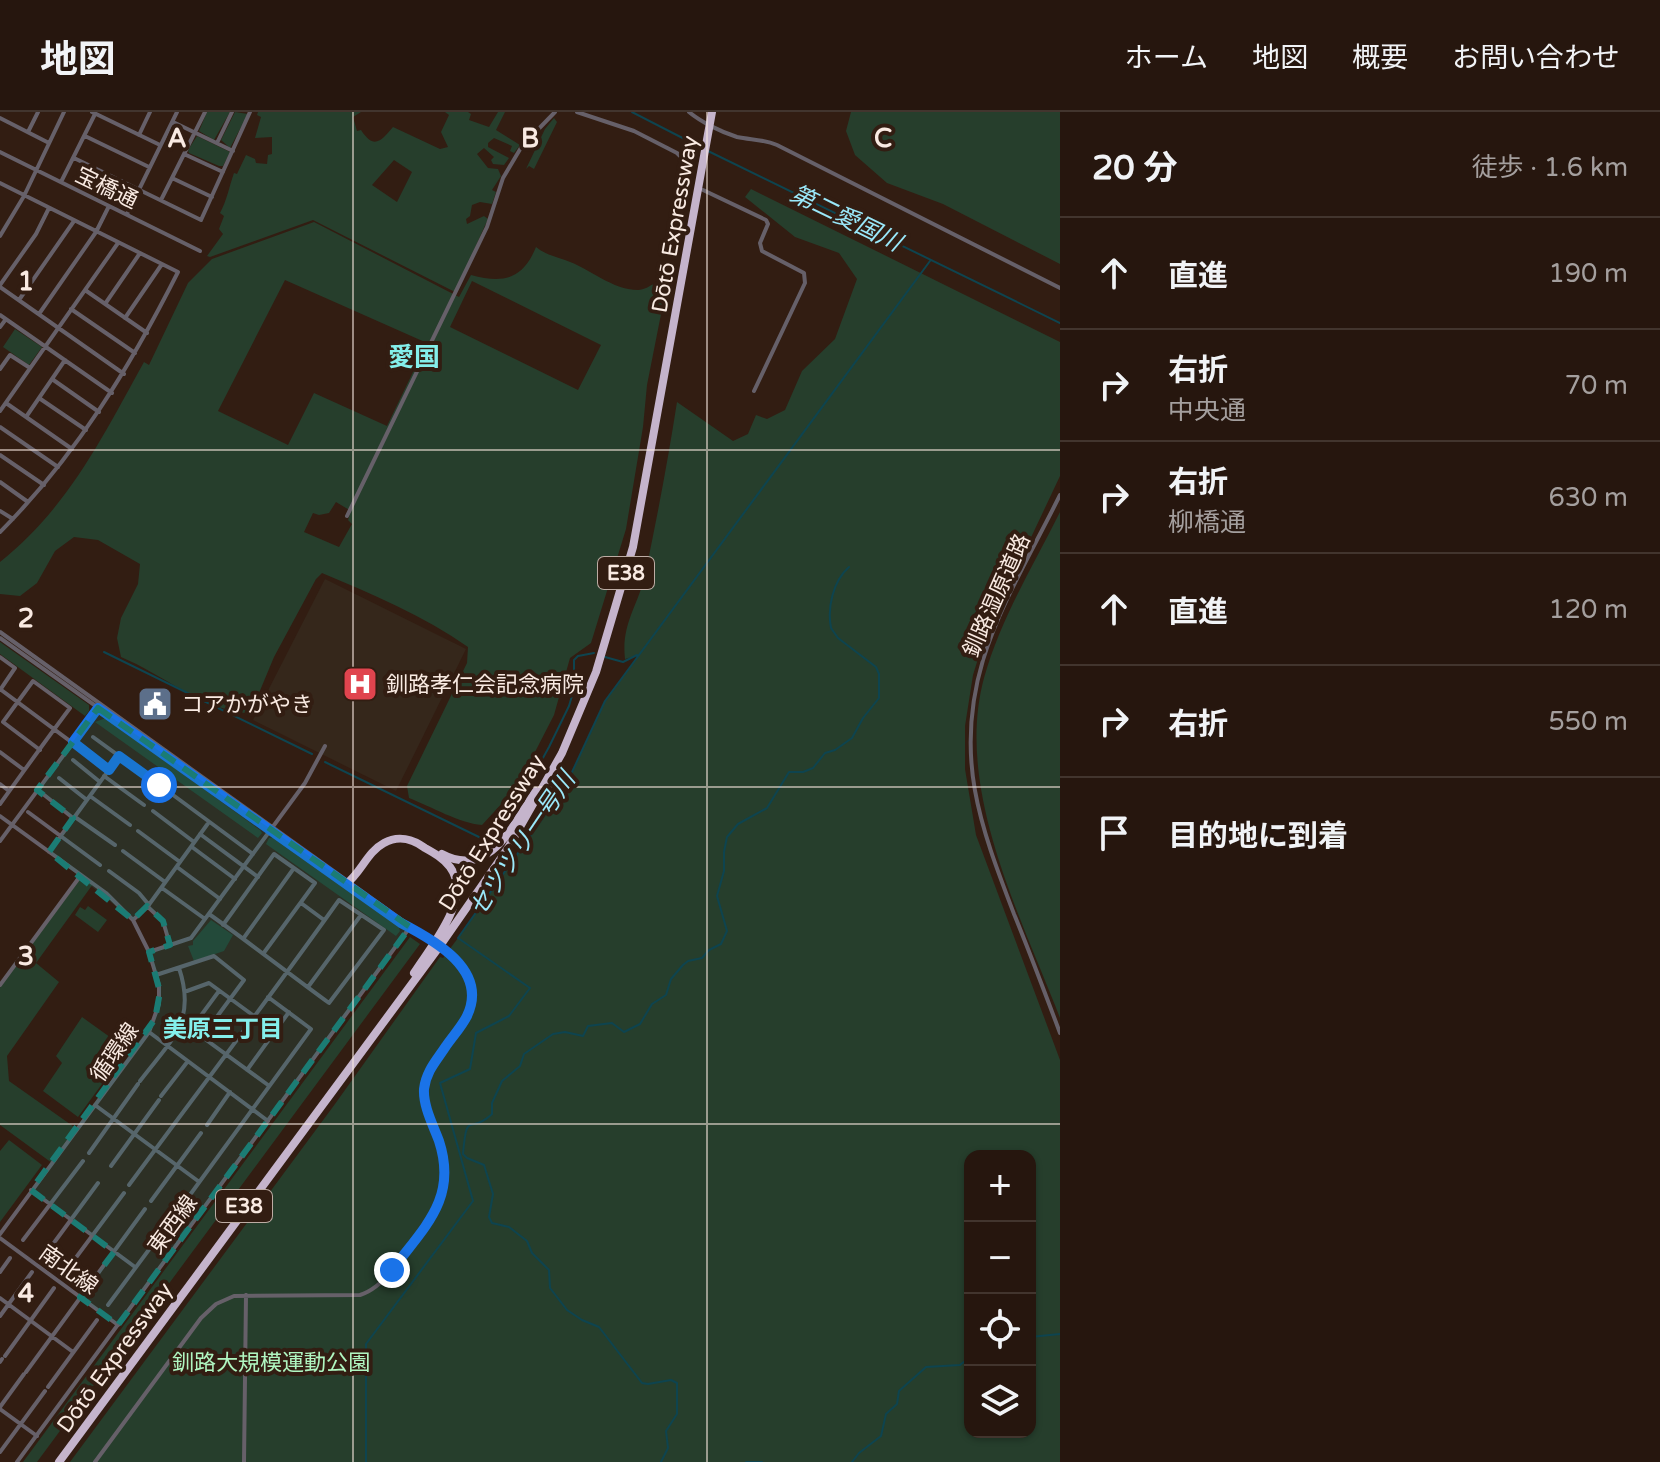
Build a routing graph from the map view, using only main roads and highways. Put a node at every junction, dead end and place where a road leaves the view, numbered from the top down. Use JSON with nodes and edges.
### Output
{"nodes":[{"id":1,"x":710,"y":112,"type":"edge"},
{"id":2,"x":701,"y":163,"type":"junction"},
{"id":3,"x":536,"y":791,"type":"junction"},
{"id":4,"x":439,"y":941,"type":"junction"},
{"id":5,"x":433,"y":950,"type":"junction"},
{"id":6,"x":57,"y":1462,"type":"edge"}],
"edges":[{"from":1,"to":2,"type":"highway","name":"Dōtō Expressway","number":"E38"},
{"from":2,"to":3,"type":"highway","name":"Dōtō Expressway","number":"E38"},
{"from":2,"to":4,"type":"highway","name":"Dōtō Expressway","number":"E38"},
{"from":3,"to":4,"type":"highway","name":"Dōtō Expressway","number":"E38"},
{"from":3,"to":4,"type":"highway"},
{"from":4,"to":5,"type":"highway"},
{"from":5,"to":6,"type":"highway","name":"Dōtō Expressway","number":"E38"},
{"from":5,"to":6,"type":"highway","name":"Dōtō Expressway","number":"E38"}]}
